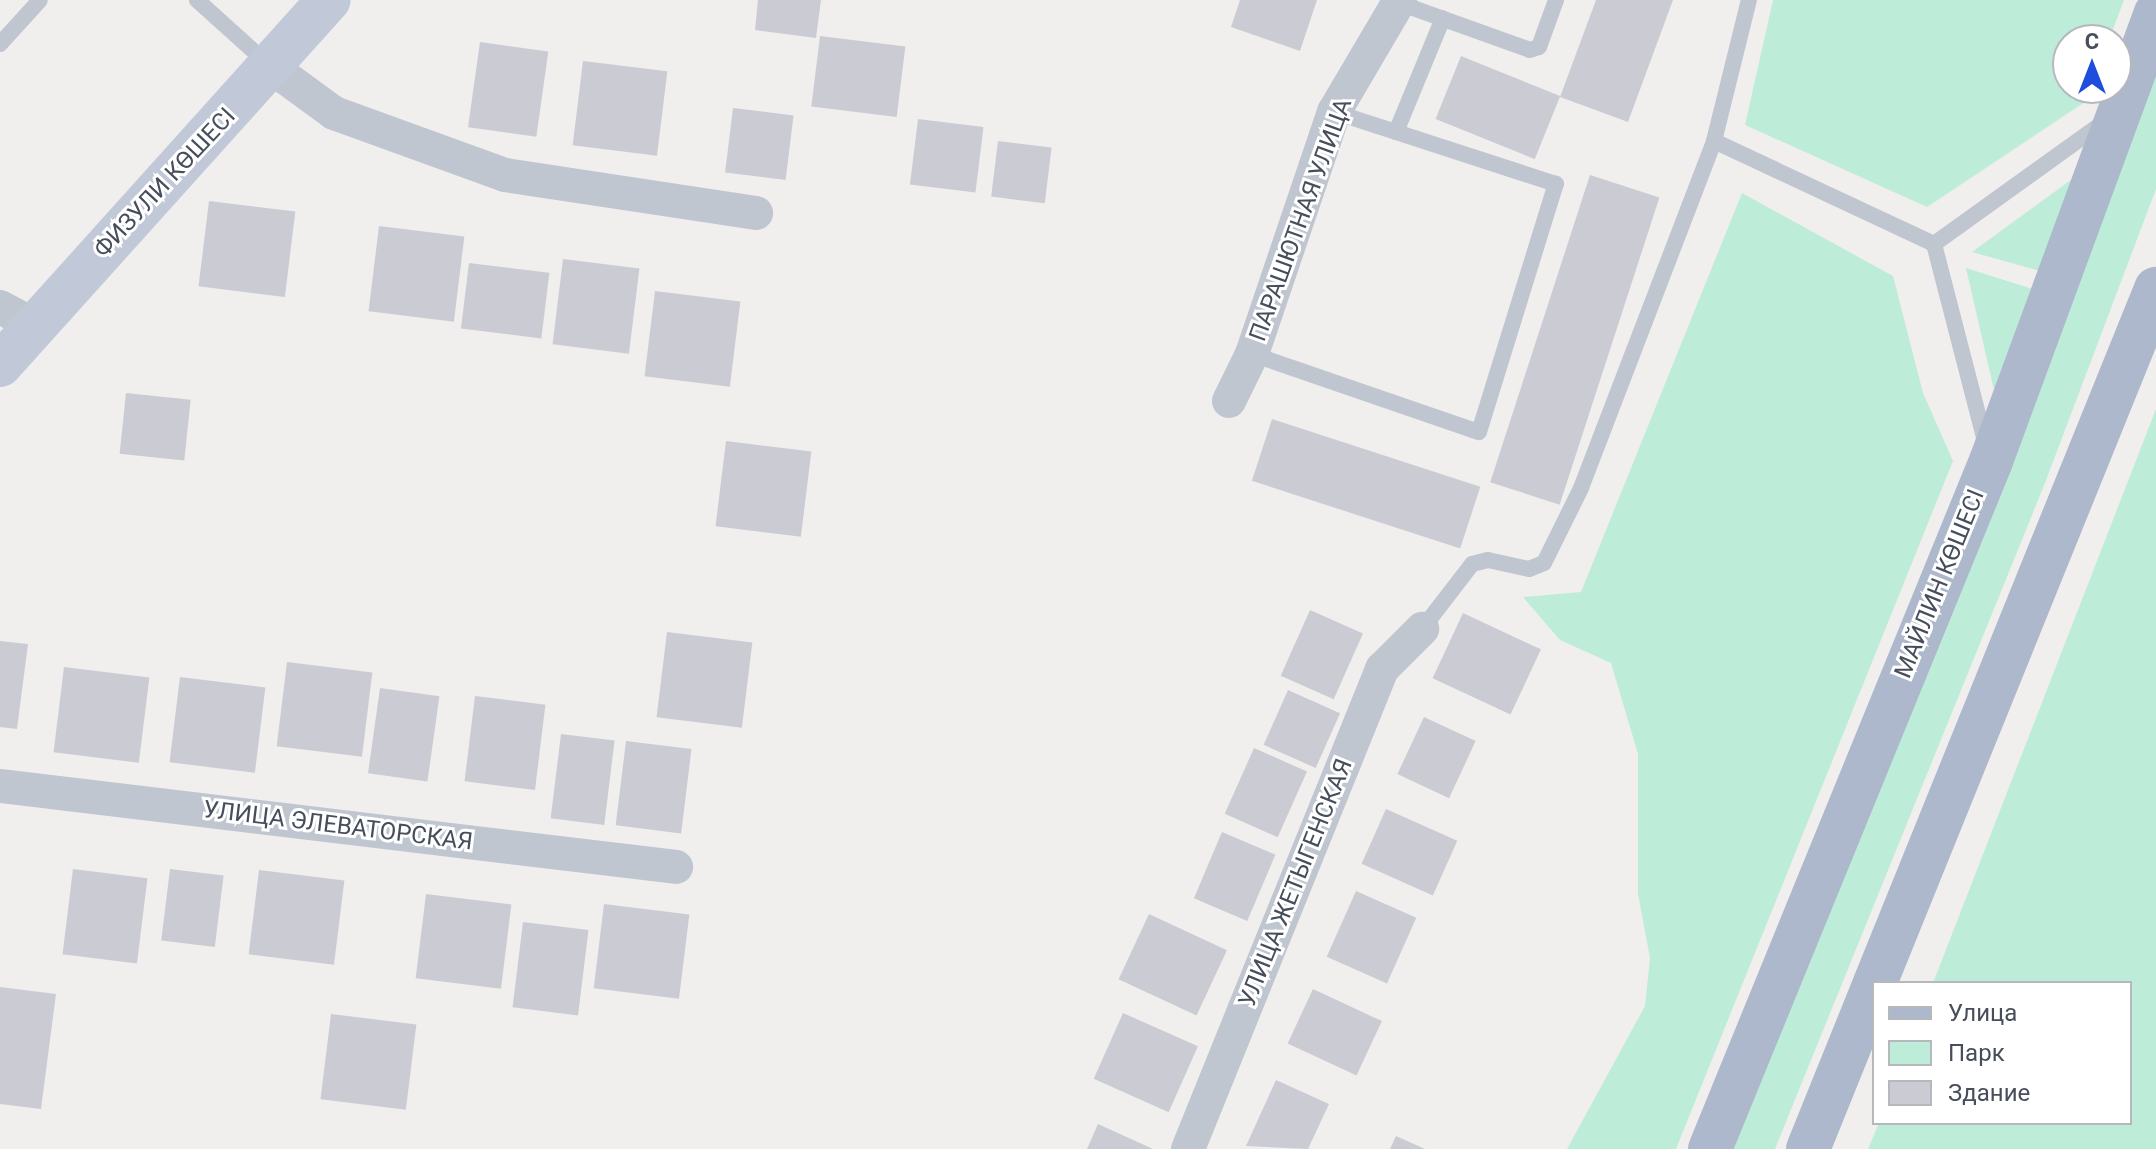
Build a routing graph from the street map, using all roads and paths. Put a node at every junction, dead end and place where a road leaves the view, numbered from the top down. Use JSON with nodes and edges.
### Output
{"nodes":[{"id":1,"x":40,"y":0,"type":"edge"},
{"id":2,"x":197,"y":0,"type":"edge"},
{"id":3,"x":329,"y":0,"type":"edge"},
{"id":4,"x":1556,"y":0,"type":"edge"},
{"id":5,"x":1749,"y":0,"type":"edge"},
{"id":6,"x":1400,"y":1,"type":"edge"},
{"id":7,"x":2156,"y":13,"type":"edge"},
{"id":8,"x":1443,"y":18,"type":"junction"},
{"id":9,"x":0,"y":44,"type":"edge"},
{"id":10,"x":271,"y":67,"type":"junction"},
{"id":11,"x":2121,"y":110,"type":"junction"},
{"id":12,"x":1334,"y":112,"type":"junction"},
{"id":13,"x":1396,"y":132,"type":"junction"},
{"id":14,"x":1714,"y":141,"type":"junction"},
{"id":15,"x":756,"y":213,"type":"dead end"},
{"id":16,"x":1934,"y":244,"type":"junction"},
{"id":17,"x":2156,"y":289,"type":"edge"},
{"id":18,"x":17,"y":316,"type":"edge"},
{"id":19,"x":1252,"y":354,"type":"junction"},
{"id":20,"x":0,"y":365,"type":"edge"},
{"id":21,"x":1229,"y":401,"type":"dead end"},
{"id":22,"x":1991,"y":461,"type":"junction"},
{"id":23,"x":1422,"y":629,"type":"joint"},
{"id":24,"x":0,"y":786,"type":"edge"},
{"id":25,"x":676,"y":867,"type":"dead end"},
{"id":26,"x":1876,"y":981,"type":"edge"},
{"id":27,"x":1872,"y":991,"type":"edge"},
{"id":28,"x":1188,"y":1149,"type":"edge"},
{"id":29,"x":1710,"y":1149,"type":"edge"},
{"id":30,"x":1808,"y":1149,"type":"edge"}],
"edges":[{"from":1,"to":9,"type":"lane"},
{"from":2,"to":10,"type":"lane"},
{"from":3,"to":10,"type":"street","name":"ФИЗУЛИ КӨШЕСІ"},
{"from":4,"to":8,"type":"lane"},
{"from":5,"to":14,"type":"lane"},
{"from":6,"to":8,"type":"lane"},
{"from":6,"to":12,"type":"street","name":"ПАРАШЮТНАЯ УЛИЦА"},
{"from":7,"to":11,"type":"main road","name":"МАЙЛИН КӨШЕСІ"},
{"from":8,"to":13,"type":"lane"},
{"from":10,"to":15,"type":"street"},
{"from":10,"to":18,"type":"street","name":"ФИЗУЛИ КӨШЕСІ"},
{"from":11,"to":16,"type":"lane"},
{"from":11,"to":22,"type":"main road","name":"МАЙЛИН КӨШЕСІ"},
{"from":12,"to":13,"type":"lane"},
{"from":12,"to":19,"type":"street","name":"ПАРАШЮТНАЯ УЛИЦА"},
{"from":13,"to":19,"type":"lane"},
{"from":14,"to":16,"type":"lane"},
{"from":14,"to":23,"type":"lane"},
{"from":16,"to":22,"type":"lane"},
{"from":17,"to":26,"type":"main road"},
{"from":18,"to":20,"type":"street","name":"ФИЗУЛИ КӨШЕСІ"},
{"from":19,"to":21,"type":"street","name":"ПАРАШЮТНАЯ УЛИЦА"},
{"from":22,"to":29,"type":"main road","name":"МАЙЛИН КӨШЕСІ"},
{"from":23,"to":28,"type":"street","name":"УЛИЦА ЖЕТЫГЕНСКАЯ"},
{"from":24,"to":25,"type":"street","name":"УЛИЦА ЭЛЕВАТОРСКАЯ"},
{"from":27,"to":30,"type":"main road"}]}
